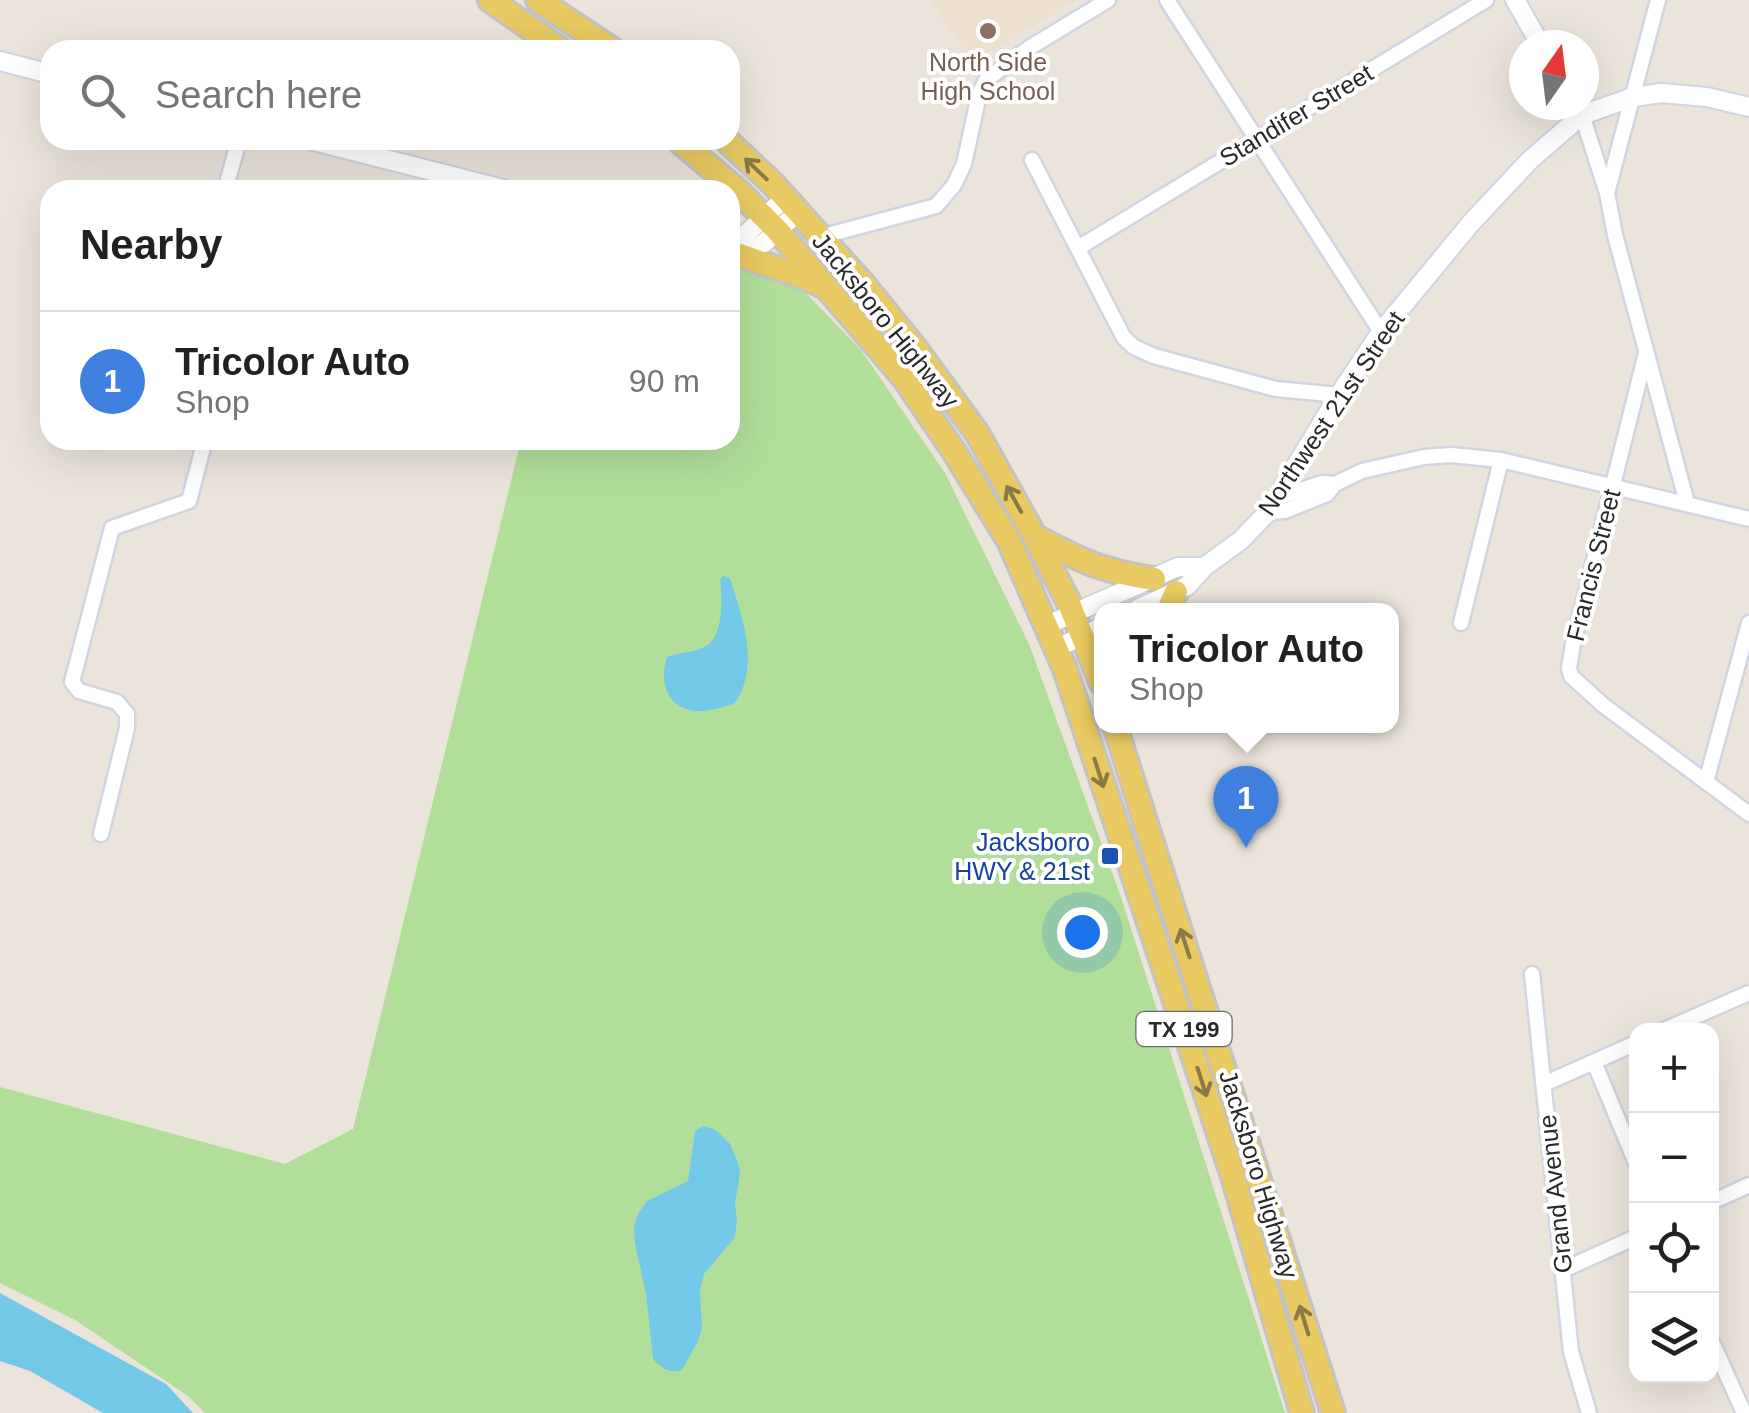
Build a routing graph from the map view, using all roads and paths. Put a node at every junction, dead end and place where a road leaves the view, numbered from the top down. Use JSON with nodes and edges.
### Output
{"nodes":[{"id":1,"x":538,"y":0,"type":"edge"},
{"id":2,"x":1108,"y":0,"type":"edge"},
{"id":3,"x":1167,"y":0,"type":"edge"},
{"id":4,"x":1486,"y":0,"type":"edge"},
{"id":5,"x":1516,"y":0,"type":"edge"},
{"id":6,"x":1658,"y":0,"type":"edge"},
{"id":7,"x":492,"y":1,"type":"edge"},
{"id":8,"x":1533,"y":30,"type":"edge"},
{"id":9,"x":547,"y":40,"type":"edge"},
{"id":10,"x":598,"y":40,"type":"edge"},
{"id":11,"x":0,"y":61,"type":"edge"},
{"id":12,"x":40,"y":71,"type":"edge"},
{"id":13,"x":1633,"y":97,"type":"junction"},
{"id":14,"x":1599,"y":105,"type":"edge"},
{"id":15,"x":1749,"y":107,"type":"edge"},
{"id":16,"x":1569,"y":120,"type":"edge"},
{"id":17,"x":1582,"y":120,"type":"edge"},
{"id":18,"x":1257,"y":139,"type":"junction"},
{"id":19,"x":236,"y":150,"type":"edge"},
{"id":20,"x":349,"y":150,"type":"edge"},
{"id":21,"x":689,"y":150,"type":"edge"},
{"id":22,"x":736,"y":150,"type":"edge"},
{"id":23,"x":1032,"y":160,"type":"dead end"},
{"id":24,"x":228,"y":180,"type":"edge"},
{"id":25,"x":467,"y":180,"type":"edge"},
{"id":26,"x":723,"y":180,"type":"edge"},
{"id":27,"x":1607,"y":192,"type":"junction"},
{"id":28,"x":740,"y":195,"type":"edge"},
{"id":29,"x":792,"y":205,"type":"junction"},
{"id":30,"x":772,"y":224,"type":"junction"},
{"id":31,"x":820,"y":236,"type":"junction"},
{"id":32,"x":740,"y":241,"type":"edge"},
{"id":33,"x":1078,"y":248,"type":"junction"},
{"id":34,"x":740,"y":253,"type":"edge"},
{"id":35,"x":828,"y":288,"type":"junction"},
{"id":36,"x":1381,"y":332,"type":"junction"},
{"id":37,"x":1646,"y":353,"type":"junction"},
{"id":38,"x":1339,"y":395,"type":"junction"},
{"id":39,"x":202,"y":450,"type":"edge"},
{"id":40,"x":1501,"y":460,"type":"junction"},
{"id":41,"x":1613,"y":486,"type":"junction"},
{"id":42,"x":1688,"y":503,"type":"junction"},
{"id":43,"x":1272,"y":505,"type":"junction"},
{"id":44,"x":1749,"y":519,"type":"edge"},
{"id":45,"x":1035,"y":537,"type":"junction"},
{"id":46,"x":1204,"y":567,"type":"junction"},
{"id":47,"x":1154,"y":579,"type":"junction"},
{"id":48,"x":1172,"y":601,"type":"edge"},
{"id":49,"x":1119,"y":603,"type":"edge"},
{"id":50,"x":1460,"y":623,"type":"dead end"},
{"id":51,"x":1749,"y":623,"type":"edge"},
{"id":52,"x":1046,"y":625,"type":"junction"},
{"id":53,"x":1086,"y":625,"type":"edge"},
{"id":54,"x":1057,"y":648,"type":"junction"},
{"id":55,"x":1094,"y":655,"type":"edge"},
{"id":56,"x":1118,"y":733,"type":"edge"},
{"id":57,"x":1132,"y":733,"type":"edge"},
{"id":58,"x":1706,"y":782,"type":"junction"},
{"id":59,"x":1749,"y":814,"type":"edge"},
{"id":60,"x":1147,"y":822,"type":"junction"},
{"id":61,"x":101,"y":834,"type":"dead end"},
{"id":62,"x":1532,"y":974,"type":"dead end"},
{"id":63,"x":1749,"y":993,"type":"edge"},
{"id":64,"x":1680,"y":1023,"type":"edge"},
{"id":65,"x":1629,"y":1045,"type":"edge"},
{"id":66,"x":1594,"y":1062,"type":"junction"},
{"id":67,"x":1544,"y":1084,"type":"junction"},
{"id":68,"x":1629,"y":1146,"type":"edge"},
{"id":69,"x":1749,"y":1185,"type":"edge"},
{"id":70,"x":1265,"y":1196,"type":"junction"},
{"id":71,"x":1719,"y":1199,"type":"edge"},
{"id":72,"x":1240,"y":1202,"type":"junction"},
{"id":73,"x":1629,"y":1240,"type":"edge"},
{"id":74,"x":1563,"y":1270,"type":"junction"},
{"id":75,"x":1719,"y":1358,"type":"edge"},
{"id":76,"x":1302,"y":1413,"type":"edge"},
{"id":77,"x":1333,"y":1413,"type":"edge"},
{"id":78,"x":1589,"y":1413,"type":"edge"},
{"id":79,"x":1744,"y":1413,"type":"edge"}],
"edges":[{"from":1,"to":10,"type":"main road"},
{"from":2,"to":31,"type":"street"},
{"from":3,"to":18,"type":"street"},
{"from":4,"to":18,"type":"street","name":"Standifer Street"},
{"from":5,"to":8,"type":"street"},
{"from":6,"to":13,"type":"street"},
{"from":7,"to":9,"type":"main road"},
{"from":11,"to":12,"type":"street"},
{"from":13,"to":14,"type":"street","name":"Northwest 21st Street"},
{"from":13,"to":15,"type":"street","name":"Northwest 21st Street"},
{"from":13,"to":27,"type":"street"},
{"from":16,"to":36,"type":"street","name":"Northwest 21st Street"},
{"from":17,"to":27,"type":"street"},
{"from":18,"to":33,"type":"street","name":"Standifer Street"},
{"from":18,"to":36,"type":"street"},
{"from":19,"to":24,"type":"street"},
{"from":20,"to":25,"type":"street"},
{"from":21,"to":26,"type":"main road","name":"Jacksboro Highway","number":"TX 199"},
{"from":29,"to":22,"type":"main road","name":"Jacksboro Highway","one_way":true},
{"from":23,"to":33,"type":"street"},
{"from":27,"to":37,"type":"street"},
{"from":28,"to":30,"type":"main road","name":"Jacksboro Highway","number":"TX 199"},
{"from":29,"to":30,"type":"street"},
{"from":29,"to":31,"type":"main road","name":"Jacksboro Highway"},
{"from":30,"to":32,"type":"street"},
{"from":30,"to":35,"type":"main road","name":"Jacksboro Highway","number":"TX 199"},
{"from":45,"to":31,"type":"main road","name":"Jacksboro Highway","one_way":true},
{"from":33,"to":38,"type":"street"},
{"from":34,"to":35,"type":"main road"},
{"from":35,"to":52,"type":"main road","name":"Jacksboro Highway","number":"TX 199"},
{"from":36,"to":38,"type":"street","name":"Northwest 21st Street"},
{"from":37,"to":41,"type":"street","name":"Francis Street"},
{"from":37,"to":42,"type":"street"},
{"from":38,"to":43,"type":"street","name":"Northwest 21st Street"},
{"from":39,"to":61,"type":"street"},
{"from":40,"to":41,"type":"street"},
{"from":40,"to":43,"type":"street"},
{"from":40,"to":50,"type":"street"},
{"from":41,"to":42,"type":"street"},
{"from":41,"to":58,"type":"street","name":"Francis Street"},
{"from":42,"to":44,"type":"street"},
{"from":43,"to":46,"type":"street","name":"Northwest 21st Street"},
{"from":45,"to":47,"type":"main road"},
{"from":45,"to":53,"type":"main road","name":"Jacksboro Highway"},
{"from":46,"to":47,"type":"street","name":"Northwest 21st Street"},
{"from":46,"to":48,"type":"street","name":"Northwest 21st Street"},
{"from":47,"to":49,"type":"street","name":"Northwest 21st Street"},
{"from":51,"to":58,"type":"street"},
{"from":52,"to":53,"type":"street","name":"Northwest 21st Street"},
{"from":52,"to":54,"type":"main road","name":"Jacksboro Highway","number":"TX 199"},
{"from":53,"to":54,"type":"street","name":"Northwest 21st Street"},
{"from":53,"to":55,"type":"main road","name":"Jacksboro Highway"},
{"from":54,"to":72,"type":"main road","name":"Jacksboro Highway","number":"TX 199","one_way":true},
{"from":56,"to":60,"type":"main road","name":"Jacksboro Highway","number":"TX 199"},
{"from":57,"to":60,"type":"main road"},
{"from":58,"to":59,"type":"street","name":"Francis Street"},
{"from":70,"to":60,"type":"main road","name":"Jacksboro Highway","number":"TX 199","one_way":true},
{"from":62,"to":67,"type":"street","name":"Grand Avenue"},
{"from":63,"to":64,"type":"street"},
{"from":65,"to":66,"type":"street"},
{"from":66,"to":67,"type":"street"},
{"from":66,"to":68,"type":"street"},
{"from":67,"to":74,"type":"street","name":"Grand Avenue"},
{"from":69,"to":71,"type":"street"},
{"from":70,"to":72,"type":"main road"},
{"from":77,"to":70,"type":"main road","name":"Jacksboro Highway","number":"TX 199","one_way":true},
{"from":72,"to":76,"type":"main road","name":"Jacksboro Highway","number":"TX 199"},
{"from":73,"to":74,"type":"street"},
{"from":74,"to":78,"type":"street","name":"Grand Avenue"},
{"from":75,"to":79,"type":"street"}]}
